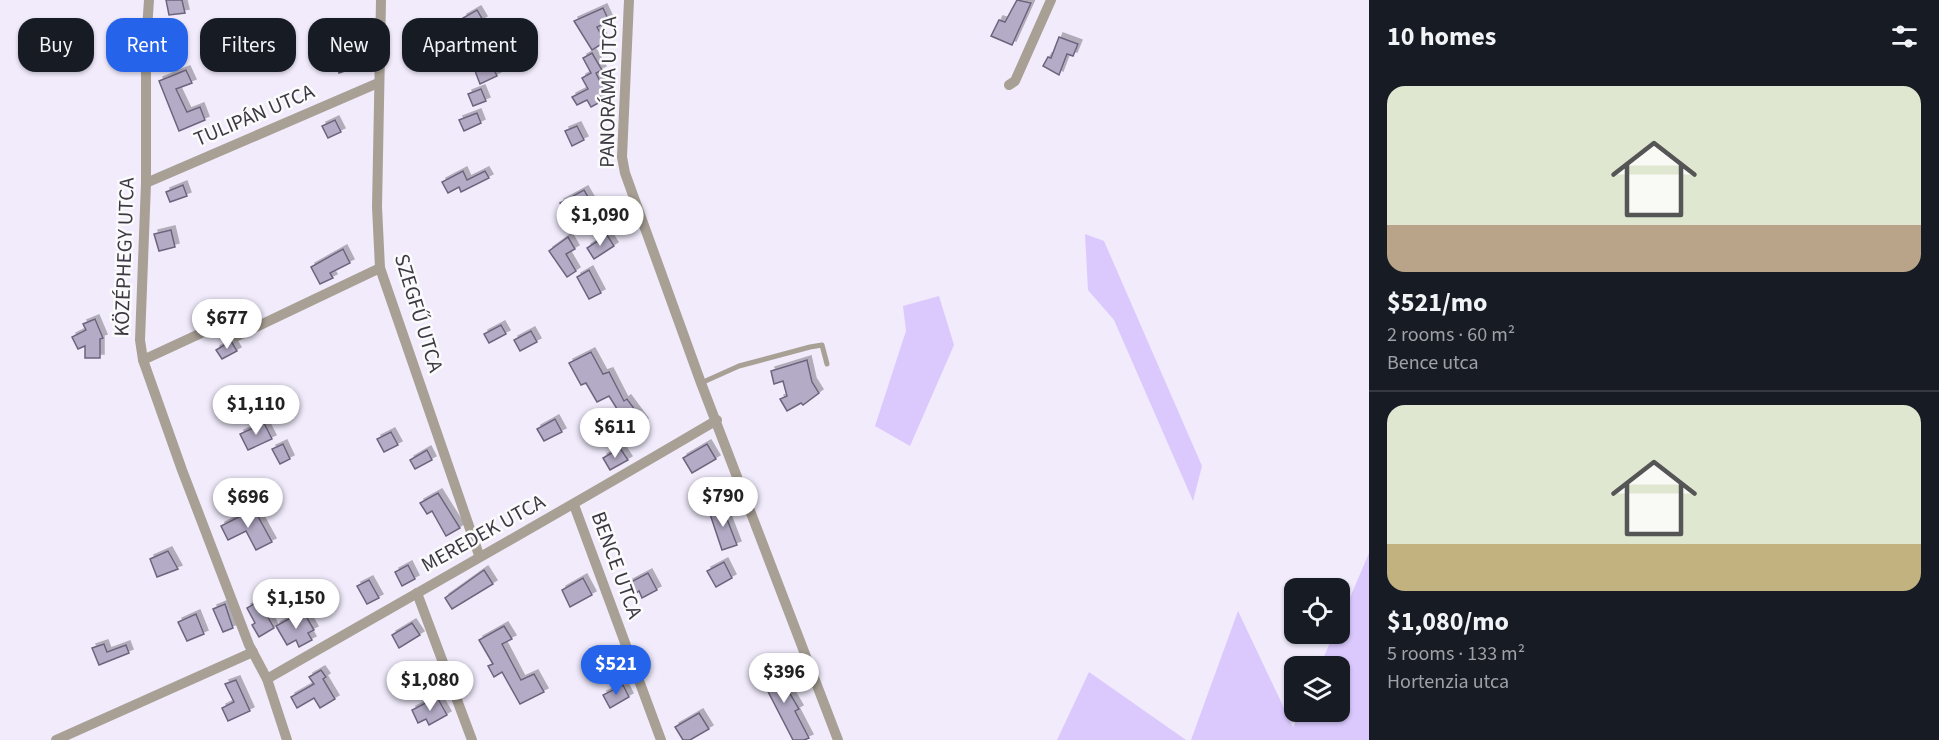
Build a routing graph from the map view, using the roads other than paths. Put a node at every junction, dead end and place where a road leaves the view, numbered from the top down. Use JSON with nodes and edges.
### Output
{"nodes":[{"id":1,"x":149,"y":0,"type":"edge"},
{"id":2,"x":381,"y":0,"type":"edge"},
{"id":3,"x":629,"y":0,"type":"edge"},
{"id":4,"x":1051,"y":0,"type":"edge"},
{"id":5,"x":378,"y":83,"type":"junction"},
{"id":6,"x":1009,"y":85,"type":"dead end"},
{"id":7,"x":146,"y":183,"type":"junction"},
{"id":8,"x":380,"y":268,"type":"junction"},
{"id":9,"x":143,"y":360,"type":"junction"},
{"id":10,"x":826,"y":364,"type":"dead end"},
{"id":11,"x":701,"y":383,"type":"junction"},
{"id":12,"x":717,"y":420,"type":"junction"},
{"id":13,"x":574,"y":505,"type":"junction"},
{"id":14,"x":479,"y":555,"type":"junction"},
{"id":15,"x":417,"y":593,"type":"junction"},
{"id":16,"x":253,"y":652,"type":"junction"},
{"id":17,"x":267,"y":679,"type":"junction"},
{"id":18,"x":56,"y":740,"type":"edge"},
{"id":19,"x":287,"y":740,"type":"edge"},
{"id":20,"x":472,"y":740,"type":"edge"},
{"id":21,"x":661,"y":740,"type":"edge"},
{"id":22,"x":838,"y":740,"type":"edge"}],
"edges":[{"from":1,"to":7,"type":"street","name":"KÖZÉPHEGY UTCA"},
{"from":2,"to":5,"type":"street","name":"SZEGFŰ UTCA"},
{"from":3,"to":11,"type":"street","name":"PANORÁMA UTCA"},
{"from":4,"to":6,"type":"street"},
{"from":5,"to":7,"type":"street","name":"TULIPÁN UTCA"},
{"from":5,"to":8,"type":"street","name":"SZEGFŰ UTCA"},
{"from":7,"to":9,"type":"street","name":"KÖZÉPHEGY UTCA"},
{"from":8,"to":9,"type":"street"},
{"from":8,"to":14,"type":"street","name":"SZEGFŰ UTCA"},
{"from":9,"to":16,"type":"street","name":"KÖZÉPHEGY UTCA"},
{"from":10,"to":11,"type":"lane"},
{"from":11,"to":12,"type":"street","name":"PANORÁMA UTCA"},
{"from":12,"to":13,"type":"street","name":"MEREDEK UTCA"},
{"from":12,"to":22,"type":"street","name":"PANORÁMA UTCA"},
{"from":13,"to":14,"type":"street","name":"MEREDEK UTCA"},
{"from":13,"to":21,"type":"street","name":"BENCE UTCA"},
{"from":14,"to":15,"type":"street","name":"MEREDEK UTCA"},
{"from":15,"to":17,"type":"street","name":"MEREDEK UTCA"},
{"from":15,"to":20,"type":"street"},
{"from":16,"to":17,"type":"street","name":"KÖZÉPHEGY UTCA"},
{"from":16,"to":18,"type":"street"},
{"from":17,"to":19,"type":"street","name":"KÖZÉPHEGY UTCA"}]}
